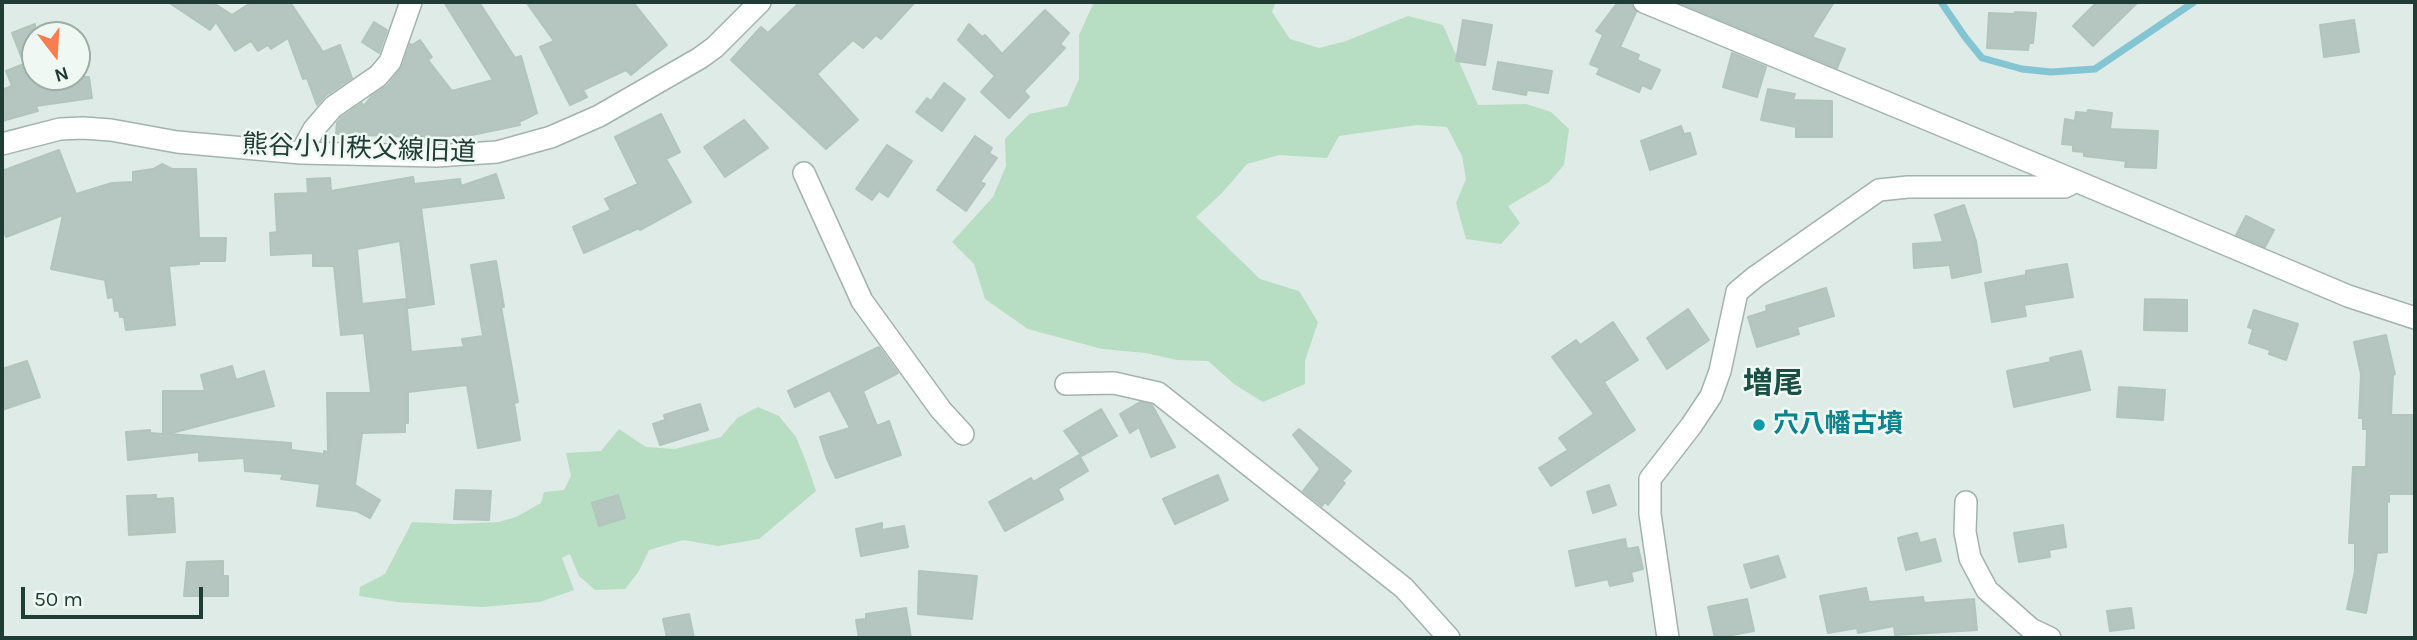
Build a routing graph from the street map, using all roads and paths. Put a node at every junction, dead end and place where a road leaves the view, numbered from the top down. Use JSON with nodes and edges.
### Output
{"nodes":[{"id":1,"x":411,"y":2,"type":"edge"},
{"id":2,"x":760,"y":2,"type":"edge"},
{"id":3,"x":1644,"y":2,"type":"edge"},
{"id":4,"x":2,"y":144,"type":"edge"},
{"id":5,"x":301,"y":153,"type":"junction"},
{"id":6,"x":804,"y":173,"type":"dead end"},
{"id":7,"x":2076,"y":181,"type":"junction"},
{"id":8,"x":2415,"y":318,"type":"edge"},
{"id":9,"x":1066,"y":384,"type":"dead end"},
{"id":10,"x":962,"y":434,"type":"dead end"},
{"id":11,"x":1966,"y":502,"type":"dead end"},
{"id":12,"x":1449,"y":638,"type":"edge"},
{"id":13,"x":1668,"y":638,"type":"edge"},
{"id":14,"x":2050,"y":638,"type":"edge"}],
"edges":[{"from":1,"to":5,"type":"street"},
{"from":2,"to":5,"type":"street","name":"熊谷小川秩父線旧道"},
{"from":3,"to":7,"type":"street"},
{"from":4,"to":5,"type":"street","name":"熊谷小川秩父線旧道"},
{"from":6,"to":10,"type":"street"},
{"from":7,"to":8,"type":"street"},
{"from":7,"to":13,"type":"street"},
{"from":9,"to":12,"type":"street"},
{"from":11,"to":14,"type":"street"}]}
